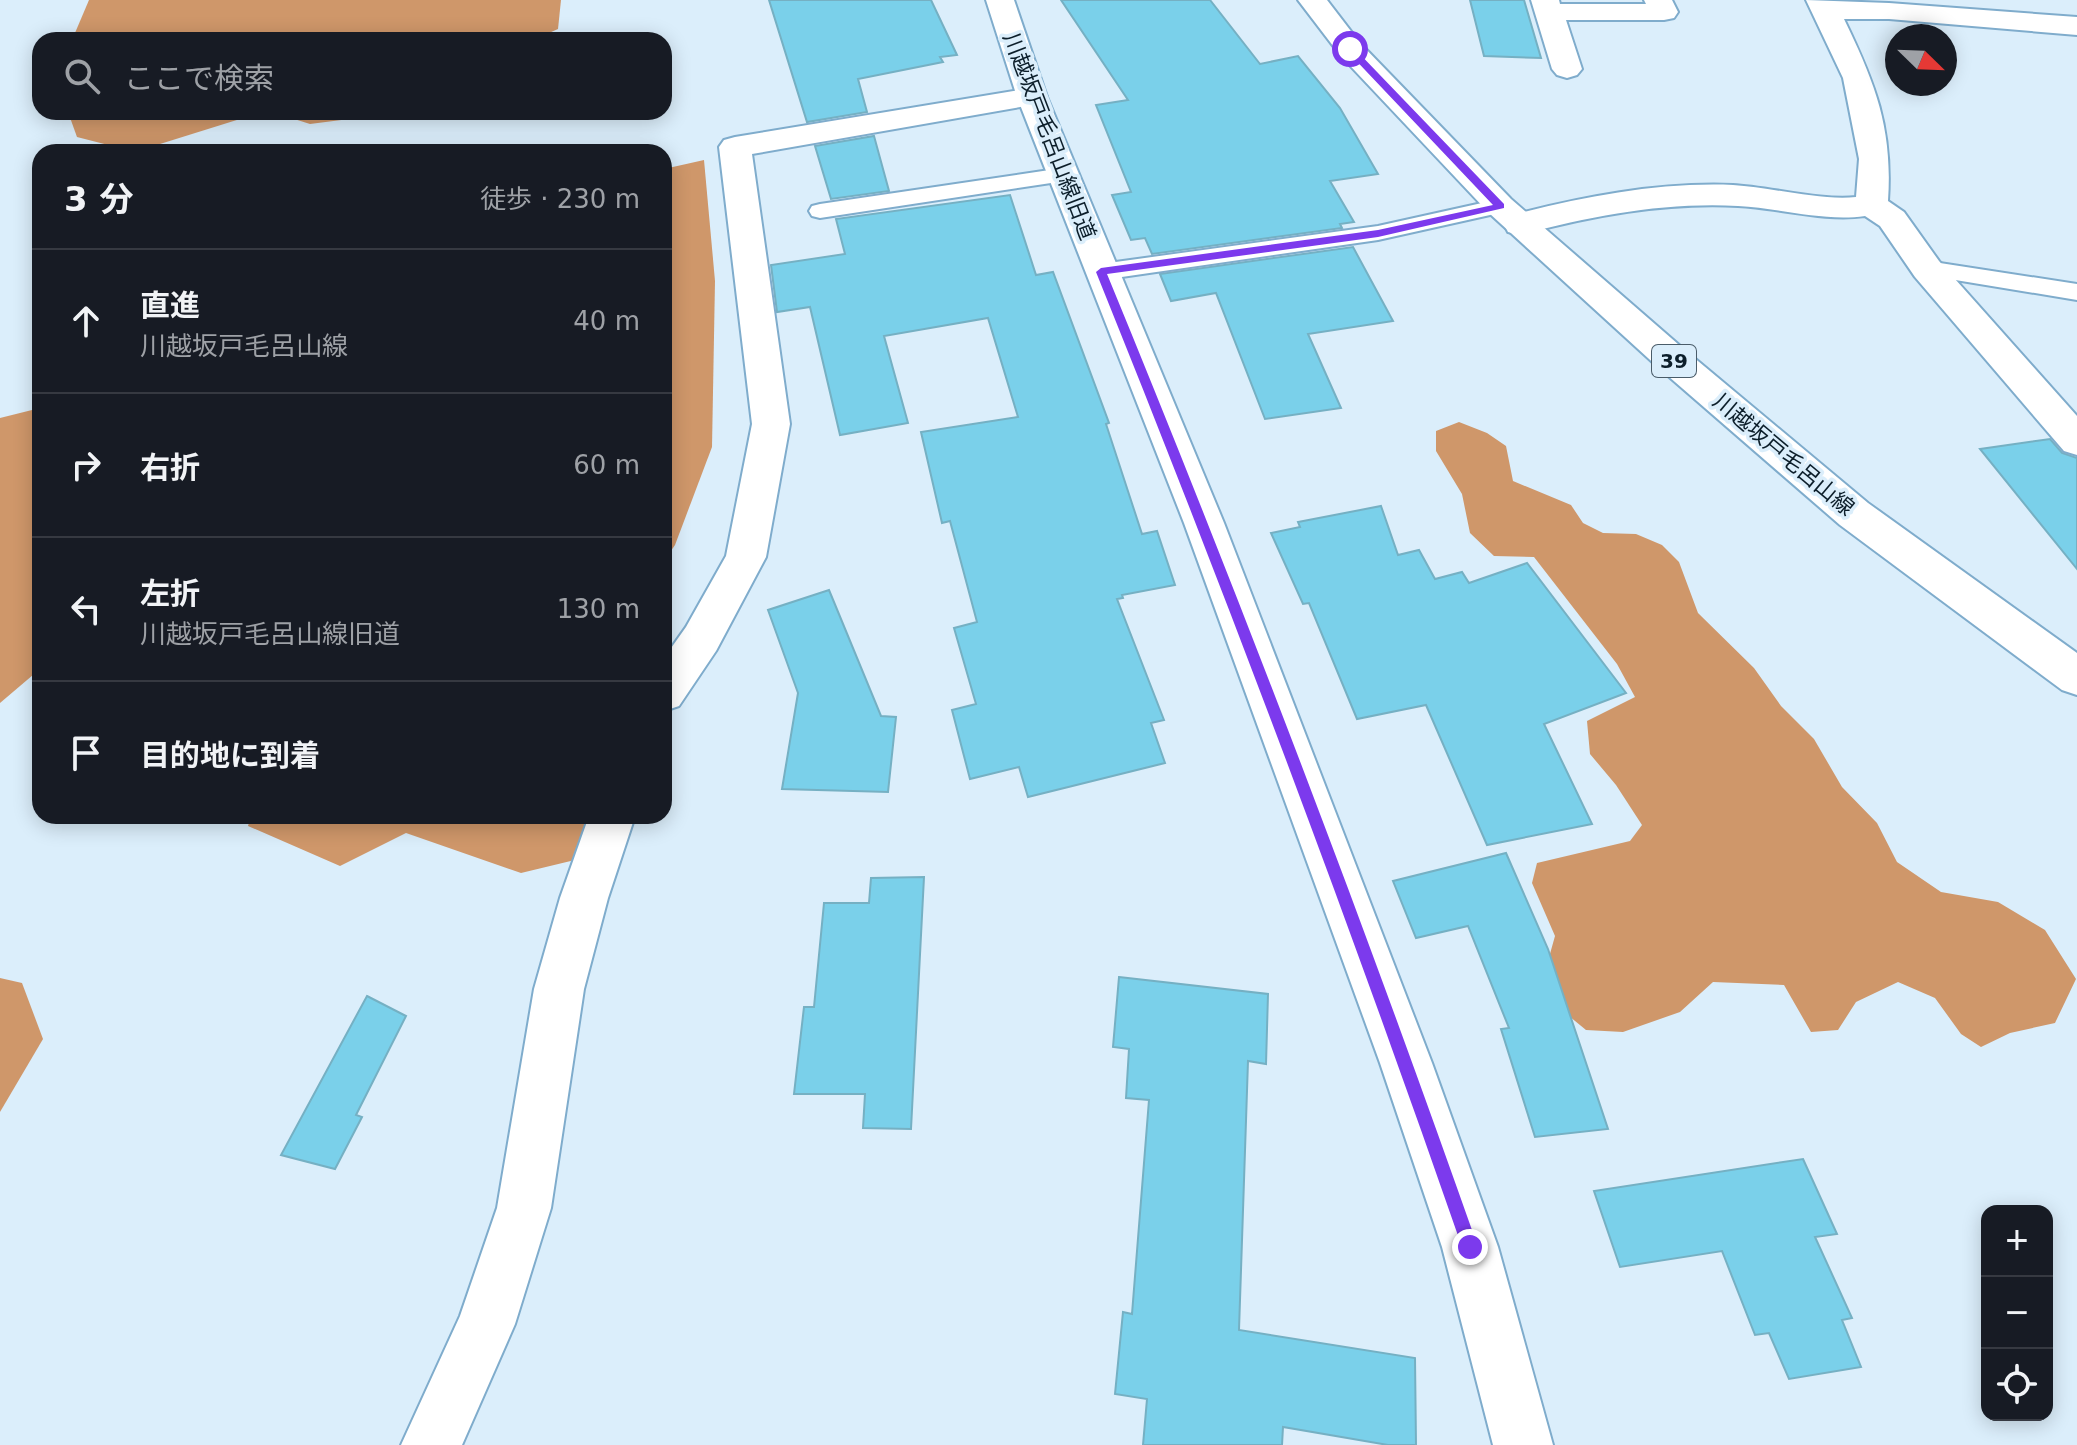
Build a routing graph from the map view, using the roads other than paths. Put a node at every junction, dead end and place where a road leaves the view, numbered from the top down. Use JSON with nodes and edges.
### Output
{"nodes":[{"id":1,"x":1000,"y":0,"type":"edge"},
{"id":2,"x":1312,"y":0,"type":"edge"},
{"id":3,"x":1658,"y":0,"type":"edge"},
{"id":4,"x":1547,"y":6,"type":"edge"},
{"id":5,"x":1823,"y":6,"type":"edge"},
{"id":6,"x":2077,"y":26,"type":"edge"},
{"id":7,"x":1567,"y":69,"type":"dead end"},
{"id":8,"x":1032,"y":97,"type":"junction"},
{"id":9,"x":1063,"y":175,"type":"junction"},
{"id":10,"x":1871,"y":205,"type":"junction"},
{"id":11,"x":820,"y":211,"type":"dead end"},
{"id":12,"x":1510,"y":215,"type":"junction"},
{"id":13,"x":1927,"y":269,"type":"junction"},
{"id":14,"x":1101,"y":272,"type":"junction"},
{"id":15,"x":2077,"y":292,"type":"edge"},
{"id":16,"x":2077,"y":441,"type":"edge"},
{"id":17,"x":2077,"y":677,"type":"edge"},
{"id":18,"x":672,"y":681,"type":"edge"},
{"id":19,"x":609,"y":824,"type":"edge"},
{"id":20,"x":431,"y":1445,"type":"edge"},
{"id":21,"x":1523,"y":1445,"type":"edge"}],
"edges":[{"from":1,"to":8,"type":"street","name":"川越坂戸毛呂山線旧道"},
{"from":2,"to":12,"type":"street","name":"川越坂戸毛呂山線","number":"39"},
{"from":3,"to":4,"type":"street"},
{"from":4,"to":7,"type":"street"},
{"from":5,"to":6,"type":"street"},
{"from":5,"to":10,"type":"street"},
{"from":8,"to":9,"type":"street","name":"川越坂戸毛呂山線旧道"},
{"from":8,"to":18,"type":"street"},
{"from":9,"to":11,"type":"lane"},
{"from":9,"to":14,"type":"street","name":"川越坂戸毛呂山線旧道"},
{"from":10,"to":12,"type":"street"},
{"from":10,"to":13,"type":"street"},
{"from":12,"to":14,"type":"lane"},
{"from":12,"to":17,"type":"street","name":"川越坂戸毛呂山線","number":"39"},
{"from":13,"to":15,"type":"lane"},
{"from":13,"to":16,"type":"street"},
{"from":14,"to":21,"type":"street","name":"川越坂戸毛呂山線旧道"},
{"from":19,"to":20,"type":"street"}]}
